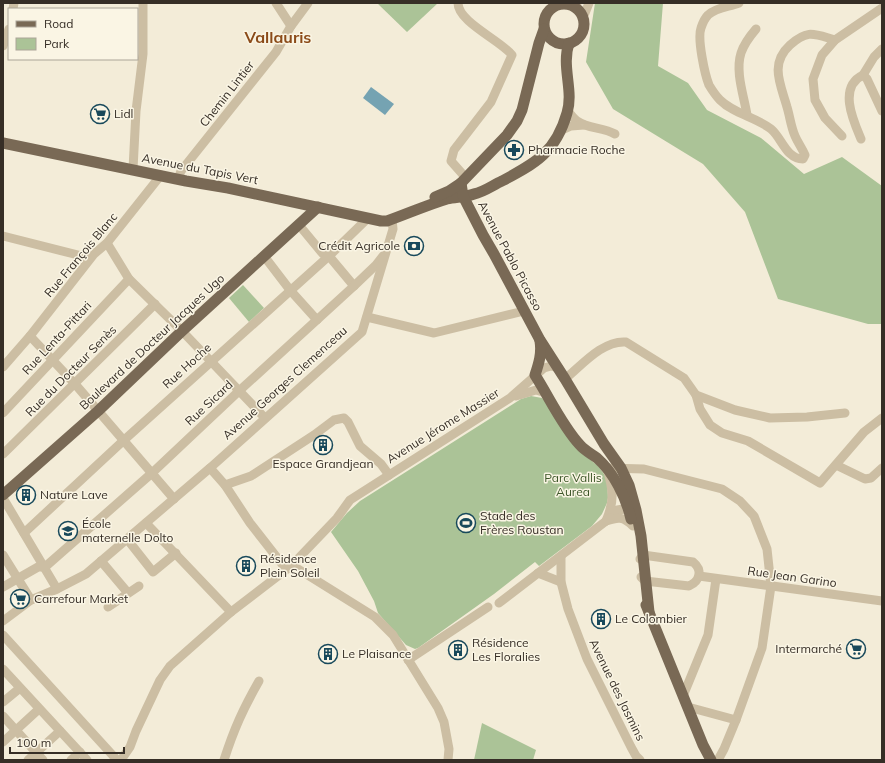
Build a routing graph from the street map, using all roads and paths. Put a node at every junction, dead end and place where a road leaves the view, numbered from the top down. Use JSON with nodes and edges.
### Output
{"nodes":[{"id":1,"x":143,"y":3,"type":"edge"},
{"id":2,"x":276,"y":3,"type":"edge"},
{"id":3,"x":308,"y":3,"type":"edge"},
{"id":4,"x":458,"y":3,"type":"edge"},
{"id":5,"x":589,"y":3,"type":"edge"},
{"id":6,"x":739,"y":3,"type":"edge"},
{"id":7,"x":554,"y":5,"type":"edge"},
{"id":8,"x":574,"y":7,"type":"edge"},
{"id":9,"x":882,"y":8,"type":"edge"},
{"id":10,"x":292,"y":26,"type":"junction"},
{"id":11,"x":544,"y":29,"type":"junction"},
{"id":12,"x":756,"y":29,"type":"dead end"},
{"id":13,"x":8,"y":32,"type":"edge"},
{"id":14,"x":835,"y":40,"type":"junction"},
{"id":15,"x":569,"y":44,"type":"junction"},
{"id":16,"x":3,"y":46,"type":"edge"},
{"id":17,"x":882,"y":49,"type":"edge"},
{"id":18,"x":863,"y":75,"type":"junction"},
{"id":19,"x":568,"y":111,"type":"junction"},
{"id":20,"x":882,"y":111,"type":"edge"},
{"id":21,"x":747,"y":115,"type":"junction"},
{"id":22,"x":584,"y":125,"type":"junction"},
{"id":23,"x":562,"y":130,"type":"junction"},
{"id":24,"x":615,"y":134,"type":"dead end"},
{"id":25,"x":842,"y":136,"type":"dead end"},
{"id":26,"x":861,"y":139,"type":"dead end"},
{"id":27,"x":3,"y":143,"type":"edge"},
{"id":28,"x":133,"y":169,"type":"junction"},
{"id":29,"x":161,"y":175,"type":"junction"},
{"id":30,"x":178,"y":179,"type":"junction"},
{"id":31,"x":464,"y":180,"type":"junction"},
{"id":32,"x":463,"y":196,"type":"junction"},
{"id":33,"x":318,"y":207,"type":"junction"},
{"id":34,"x":368,"y":218,"type":"junction"},
{"id":35,"x":392,"y":219,"type":"junction"},
{"id":36,"x":299,"y":225,"type":"junction"},
{"id":37,"x":3,"y":236,"type":"edge"},
{"id":38,"x":107,"y":243,"type":"junction"},
{"id":39,"x":385,"y":253,"type":"junction"},
{"id":40,"x":264,"y":256,"type":"junction"},
{"id":41,"x":329,"y":256,"type":"junction"},
{"id":42,"x":90,"y":258,"type":"junction"},
{"id":43,"x":129,"y":279,"type":"junction"},
{"id":44,"x":354,"y":286,"type":"junction"},
{"id":45,"x":290,"y":290,"type":"junction"},
{"id":46,"x":155,"y":304,"type":"junction"},
{"id":47,"x":524,"y":311,"type":"junction"},
{"id":48,"x":367,"y":317,"type":"junction"},
{"id":49,"x":317,"y":320,"type":"junction"},
{"id":50,"x":182,"y":331,"type":"junction"},
{"id":51,"x":30,"y":336,"type":"junction"},
{"id":52,"x":540,"y":340,"type":"junction"},
{"id":53,"x":53,"y":360,"type":"junction"},
{"id":54,"x":211,"y":361,"type":"junction"},
{"id":55,"x":3,"y":367,"type":"edge"},
{"id":56,"x":559,"y":368,"type":"junction"},
{"id":57,"x":536,"y":375,"type":"junction"},
{"id":58,"x":565,"y":379,"type":"junction"},
{"id":59,"x":75,"y":384,"type":"junction"},
{"id":60,"x":239,"y":391,"type":"junction"},
{"id":61,"x":546,"y":393,"type":"junction"},
{"id":62,"x":696,"y":396,"type":"junction"},
{"id":63,"x":510,"y":398,"type":"junction"},
{"id":64,"x":98,"y":411,"type":"junction"},
{"id":65,"x":3,"y":413,"type":"edge"},
{"id":66,"x":845,"y":413,"type":"dead end"},
{"id":67,"x":266,"y":418,"type":"junction"},
{"id":68,"x":882,"y":418,"type":"edge"},
{"id":69,"x":123,"y":441,"type":"junction"},
{"id":70,"x":604,"y":444,"type":"junction"},
{"id":71,"x":3,"y":454,"type":"edge"},
{"id":72,"x":590,"y":454,"type":"junction"},
{"id":73,"x":836,"y":465,"type":"junction"},
{"id":74,"x":210,"y":468,"type":"junction"},
{"id":75,"x":615,"y":468,"type":"junction"},
{"id":76,"x":882,"y":468,"type":"edge"},
{"id":77,"x":152,"y":473,"type":"junction"},
{"id":78,"x":389,"y":475,"type":"junction"},
{"id":79,"x":225,"y":485,"type":"junction"},
{"id":80,"x":622,"y":493,"type":"junction"},
{"id":81,"x":3,"y":495,"type":"edge"},
{"id":82,"x":3,"y":498,"type":"edge"},
{"id":83,"x":174,"y":499,"type":"junction"},
{"id":84,"x":628,"y":509,"type":"junction"},
{"id":85,"x":613,"y":511,"type":"junction"},
{"id":86,"x":606,"y":521,"type":"junction"},
{"id":87,"x":146,"y":523,"type":"junction"},
{"id":88,"x":632,"y":526,"type":"junction"},
{"id":89,"x":24,"y":533,"type":"junction"},
{"id":90,"x":641,"y":536,"type":"junction"},
{"id":91,"x":127,"y":539,"type":"junction"},
{"id":92,"x":176,"y":553,"type":"junction"},
{"id":93,"x":3,"y":555,"type":"edge"},
{"id":94,"x":560,"y":557,"type":"junction"},
{"id":95,"x":641,"y":558,"type":"junction"},
{"id":96,"x":101,"y":561,"type":"junction"},
{"id":97,"x":45,"y":567,"type":"junction"},
{"id":98,"x":288,"y":567,"type":"junction"},
{"id":99,"x":538,"y":573,"type":"junction"},
{"id":100,"x":699,"y":576,"type":"junction"},
{"id":101,"x":18,"y":579,"type":"junction"},
{"id":102,"x":643,"y":579,"type":"junction"},
{"id":103,"x":716,"y":579,"type":"junction"},
{"id":104,"x":561,"y":582,"type":"junction"},
{"id":105,"x":138,"y":586,"type":"dead end"},
{"id":106,"x":771,"y":586,"type":"junction"},
{"id":107,"x":3,"y":587,"type":"edge"},
{"id":108,"x":57,"y":589,"type":"junction"},
{"id":109,"x":128,"y":593,"type":"junction"},
{"id":110,"x":31,"y":600,"type":"junction"},
{"id":111,"x":882,"y":601,"type":"edge"},
{"id":112,"x":499,"y":603,"type":"dead end"},
{"id":113,"x":488,"y":606,"type":"dead end"},
{"id":114,"x":108,"y":607,"type":"dead end"},
{"id":115,"x":231,"y":612,"type":"junction"},
{"id":116,"x":3,"y":621,"type":"edge"},
{"id":117,"x":3,"y":635,"type":"edge"},
{"id":118,"x":408,"y":660,"type":"junction"},
{"id":119,"x":3,"y":669,"type":"edge"},
{"id":120,"x":259,"y":681,"type":"dead end"},
{"id":121,"x":20,"y":688,"type":"junction"},
{"id":122,"x":683,"y":696,"type":"junction"},
{"id":123,"x":3,"y":702,"type":"edge"},
{"id":124,"x":688,"y":707,"type":"junction"},
{"id":125,"x":39,"y":709,"type":"junction"},
{"id":126,"x":3,"y":716,"type":"edge"},
{"id":127,"x":736,"y":720,"type":"junction"},
{"id":128,"x":16,"y":730,"type":"junction"},
{"id":129,"x":60,"y":731,"type":"junction"},
{"id":130,"x":3,"y":742,"type":"edge"},
{"id":131,"x":703,"y":745,"type":"junction"},
{"id":132,"x":80,"y":752,"type":"junction"},
{"id":133,"x":36,"y":753,"type":"junction"},
{"id":134,"x":28,"y":760,"type":"edge"},
{"id":135,"x":42,"y":760,"type":"edge"},
{"id":136,"x":71,"y":760,"type":"edge"},
{"id":137,"x":87,"y":760,"type":"edge"},
{"id":138,"x":118,"y":760,"type":"edge"},
{"id":139,"x":121,"y":760,"type":"edge"},
{"id":140,"x":224,"y":760,"type":"edge"},
{"id":141,"x":448,"y":760,"type":"edge"},
{"id":142,"x":640,"y":760,"type":"edge"},
{"id":143,"x":705,"y":760,"type":"edge"},
{"id":144,"x":711,"y":760,"type":"edge"},
{"id":145,"x":718,"y":760,"type":"edge"}],
"edges":[{"from":1,"to":28,"type":"street"},
{"from":2,"to":10,"type":"street"},
{"from":3,"to":10,"type":"street","name":"Chemin Lintier"},
{"from":4,"to":31,"type":"street"},
{"from":5,"to":8,"type":"street"},
{"from":6,"to":21,"type":"street"},
{"from":7,"to":8,"type":"main road"},
{"from":7,"to":11,"type":"main road"},
{"from":8,"to":15,"type":"main road"},
{"from":9,"to":14,"type":"street"},
{"from":10,"to":30,"type":"street","name":"Chemin Lintier"},
{"from":11,"to":15,"type":"main road"},
{"from":11,"to":31,"type":"main road"},
{"from":12,"to":21,"type":"street"},
{"from":13,"to":16,"type":"street"},
{"from":14,"to":21,"type":"street"},
{"from":14,"to":25,"type":"street"},
{"from":15,"to":19,"type":"main road"},
{"from":17,"to":18,"type":"street"},
{"from":18,"to":20,"type":"street"},
{"from":18,"to":26,"type":"street"},
{"from":19,"to":22,"type":"street"},
{"from":19,"to":23,"type":"main road"},
{"from":22,"to":23,"type":"street"},
{"from":22,"to":24,"type":"street"},
{"from":23,"to":32,"type":"main road"},
{"from":27,"to":28,"type":"main road","name":"Avenue du Tapis Vert"},
{"from":28,"to":29,"type":"main road","name":"Avenue du Tapis Vert"},
{"from":29,"to":30,"type":"main road","name":"Avenue du Tapis Vert"},
{"from":29,"to":38,"type":"street","name":"Rue François Blanc"},
{"from":30,"to":33,"type":"main road","name":"Avenue du Tapis Vert"},
{"from":31,"to":32,"type":"main road","name":"Avenue Pablo Picasso"},
{"from":31,"to":35,"type":"main road"},
{"from":32,"to":35,"type":"main road"},
{"from":32,"to":47,"type":"main road","name":"Avenue Pablo Picasso"},
{"from":33,"to":34,"type":"main road","name":"Avenue du Tapis Vert"},
{"from":33,"to":36,"type":"main road","name":"Boulevard de Docteur Jacques Ugo"},
{"from":34,"to":35,"type":"main road","name":"Avenue du Tapis Vert"},
{"from":34,"to":41,"type":"street","name":"Rue Hoche"},
{"from":35,"to":39,"type":"street","name":"Avenue Georges Clemenceau"},
{"from":36,"to":40,"type":"main road","name":"Boulevard de Docteur Jacques Ugo"},
{"from":36,"to":41,"type":"street"},
{"from":37,"to":42,"type":"street"},
{"from":38,"to":42,"type":"street","name":"Rue François Blanc"},
{"from":38,"to":43,"type":"street"},
{"from":39,"to":44,"type":"street","name":"Rue Sicard"},
{"from":39,"to":48,"type":"street","name":"Avenue Georges Clemenceau"},
{"from":40,"to":45,"type":"street"},
{"from":40,"to":50,"type":"main road","name":"Boulevard de Docteur Jacques Ugo"},
{"from":41,"to":44,"type":"street"},
{"from":41,"to":45,"type":"street","name":"Rue Hoche"},
{"from":42,"to":51,"type":"street","name":"Rue François Blanc"},
{"from":43,"to":46,"type":"street"},
{"from":43,"to":53,"type":"street","name":"Rue Lenta-Pittari"},
{"from":44,"to":49,"type":"street","name":"Rue Sicard"},
{"from":45,"to":49,"type":"street"},
{"from":45,"to":54,"type":"street","name":"Rue Hoche"},
{"from":46,"to":50,"type":"street"},
{"from":46,"to":59,"type":"street","name":"Rue du Docteur Senès"},
{"from":47,"to":48,"type":"street"},
{"from":47,"to":52,"type":"main road","name":"Avenue Pablo Picasso"},
{"from":48,"to":67,"type":"street","name":"Avenue Georges Clemenceau"},
{"from":49,"to":60,"type":"street","name":"Rue Sicard"},
{"from":50,"to":54,"type":"street"},
{"from":50,"to":64,"type":"main road","name":"Boulevard de Docteur Jacques Ugo"},
{"from":51,"to":53,"type":"street"},
{"from":51,"to":55,"type":"street","name":"Rue François Blanc"},
{"from":52,"to":56,"type":"main road","name":"Avenue Pablo Picasso"},
{"from":52,"to":57,"type":"main road"},
{"from":53,"to":59,"type":"street"},
{"from":53,"to":65,"type":"street","name":"Rue Lenta-Pittari"},
{"from":54,"to":60,"type":"street"},
{"from":54,"to":69,"type":"street","name":"Rue Hoche"},
{"from":56,"to":57,"type":"street","name":"Avenue Jérome Massier"},
{"from":56,"to":58,"type":"main road","name":"Avenue Pablo Picasso"},
{"from":57,"to":61,"type":"main road"},
{"from":57,"to":63,"type":"street","name":"Avenue Jérome Massier"},
{"from":58,"to":62,"type":"street"},
{"from":58,"to":70,"type":"main road","name":"Avenue Pablo Picasso"},
{"from":59,"to":64,"type":"street"},
{"from":59,"to":71,"type":"street","name":"Rue du Docteur Senès"},
{"from":60,"to":67,"type":"street"},
{"from":60,"to":77,"type":"street","name":"Rue Sicard"},
{"from":61,"to":63,"type":"street","name":"Avenue Jérome Massier"},
{"from":61,"to":72,"type":"main road"},
{"from":62,"to":66,"type":"street"},
{"from":62,"to":73,"type":"street"},
{"from":63,"to":78,"type":"street","name":"Avenue Jérome Massier"},
{"from":64,"to":69,"type":"street"},
{"from":64,"to":81,"type":"main road","name":"Boulevard de Docteur Jacques Ugo"},
{"from":67,"to":74,"type":"street","name":"Avenue Georges Clemenceau"},
{"from":68,"to":73,"type":"street"},
{"from":69,"to":77,"type":"street"},
{"from":69,"to":89,"type":"street","name":"Rue Hoche"},
{"from":70,"to":72,"type":"street"},
{"from":70,"to":75,"type":"main road","name":"Avenue Pablo Picasso"},
{"from":72,"to":75,"type":"main road"},
{"from":73,"to":76,"type":"street"},
{"from":74,"to":79,"type":"street"},
{"from":74,"to":83,"type":"street","name":"Avenue Georges Clemenceau"},
{"from":75,"to":80,"type":"main road"},
{"from":75,"to":85,"type":"street"},
{"from":75,"to":90,"type":"main road"},
{"from":75,"to":106,"type":"street"},
{"from":77,"to":83,"type":"street"},
{"from":77,"to":97,"type":"street","name":"Rue Sicard"},
{"from":78,"to":79,"type":"street"},
{"from":78,"to":98,"type":"street","name":"Avenue Jérome Massier"},
{"from":79,"to":98,"type":"street"},
{"from":80,"to":84,"type":"main road"},
{"from":80,"to":85,"type":"street"},
{"from":82,"to":89,"type":"street"},
{"from":83,"to":87,"type":"street","name":"Avenue Georges Clemenceau"},
{"from":84,"to":85,"type":"street"},
{"from":84,"to":88,"type":"main road"},
{"from":84,"to":90,"type":"street"},
{"from":85,"to":86,"type":"street"},
{"from":86,"to":88,"type":"street"},
{"from":86,"to":94,"type":"street"},
{"from":87,"to":91,"type":"street","name":"Avenue Georges Clemenceau"},
{"from":87,"to":92,"type":"street"},
{"from":88,"to":95,"type":"main road"},
{"from":89,"to":97,"type":"street"},
{"from":90,"to":95,"type":"main road"},
{"from":91,"to":92,"type":"street"},
{"from":91,"to":96,"type":"street","name":"Avenue Georges Clemenceau"},
{"from":92,"to":115,"type":"street"},
{"from":93,"to":101,"type":"street"},
{"from":94,"to":99,"type":"street"},
{"from":94,"to":104,"type":"street","name":"Avenue des Jasmins"},
{"from":95,"to":100,"type":"street"},
{"from":95,"to":102,"type":"main road"},
{"from":96,"to":108,"type":"street","name":"Avenue Georges Clemenceau"},
{"from":96,"to":109,"type":"street"},
{"from":97,"to":101,"type":"street"},
{"from":97,"to":108,"type":"street"},
{"from":98,"to":115,"type":"street","name":"Avenue Jérome Massier"},
{"from":98,"to":118,"type":"street"},
{"from":99,"to":104,"type":"street"},
{"from":99,"to":112,"type":"street"},
{"from":100,"to":102,"type":"street"},
{"from":100,"to":103,"type":"street","name":"Rue Jean Garino"},
{"from":101,"to":107,"type":"street"},
{"from":101,"to":110,"type":"street"},
{"from":102,"to":122,"type":"main road"},
{"from":103,"to":106,"type":"street","name":"Rue Jean Garino"},
{"from":103,"to":122,"type":"street"},
{"from":104,"to":142,"type":"street","name":"Avenue des Jasmins"},
{"from":105,"to":109,"type":"street"},
{"from":106,"to":111,"type":"street","name":"Rue Jean Garino"},
{"from":106,"to":127,"type":"street"},
{"from":108,"to":110,"type":"street","name":"Avenue Georges Clemenceau"},
{"from":109,"to":114,"type":"street"},
{"from":110,"to":116,"type":"street","name":"Avenue Georges Clemenceau"},
{"from":113,"to":118,"type":"street"},
{"from":115,"to":139,"type":"street","name":"Avenue Jérome Massier"},
{"from":117,"to":138,"type":"street"},
{"from":118,"to":141,"type":"street"},
{"from":119,"to":121,"type":"street"},
{"from":120,"to":140,"type":"street"},
{"from":121,"to":123,"type":"street"},
{"from":121,"to":125,"type":"street"},
{"from":122,"to":124,"type":"main road"},
{"from":124,"to":127,"type":"street"},
{"from":124,"to":131,"type":"main road"},
{"from":125,"to":128,"type":"street"},
{"from":125,"to":129,"type":"street"},
{"from":126,"to":128,"type":"street"},
{"from":127,"to":145,"type":"street"},
{"from":128,"to":130,"type":"street"},
{"from":128,"to":133,"type":"street"},
{"from":129,"to":132,"type":"street"},
{"from":129,"to":133,"type":"street"},
{"from":131,"to":143,"type":"main road"},
{"from":131,"to":144,"type":"main road"},
{"from":132,"to":136,"type":"street"},
{"from":132,"to":137,"type":"street"},
{"from":133,"to":134,"type":"street"},
{"from":133,"to":135,"type":"street"}]}
